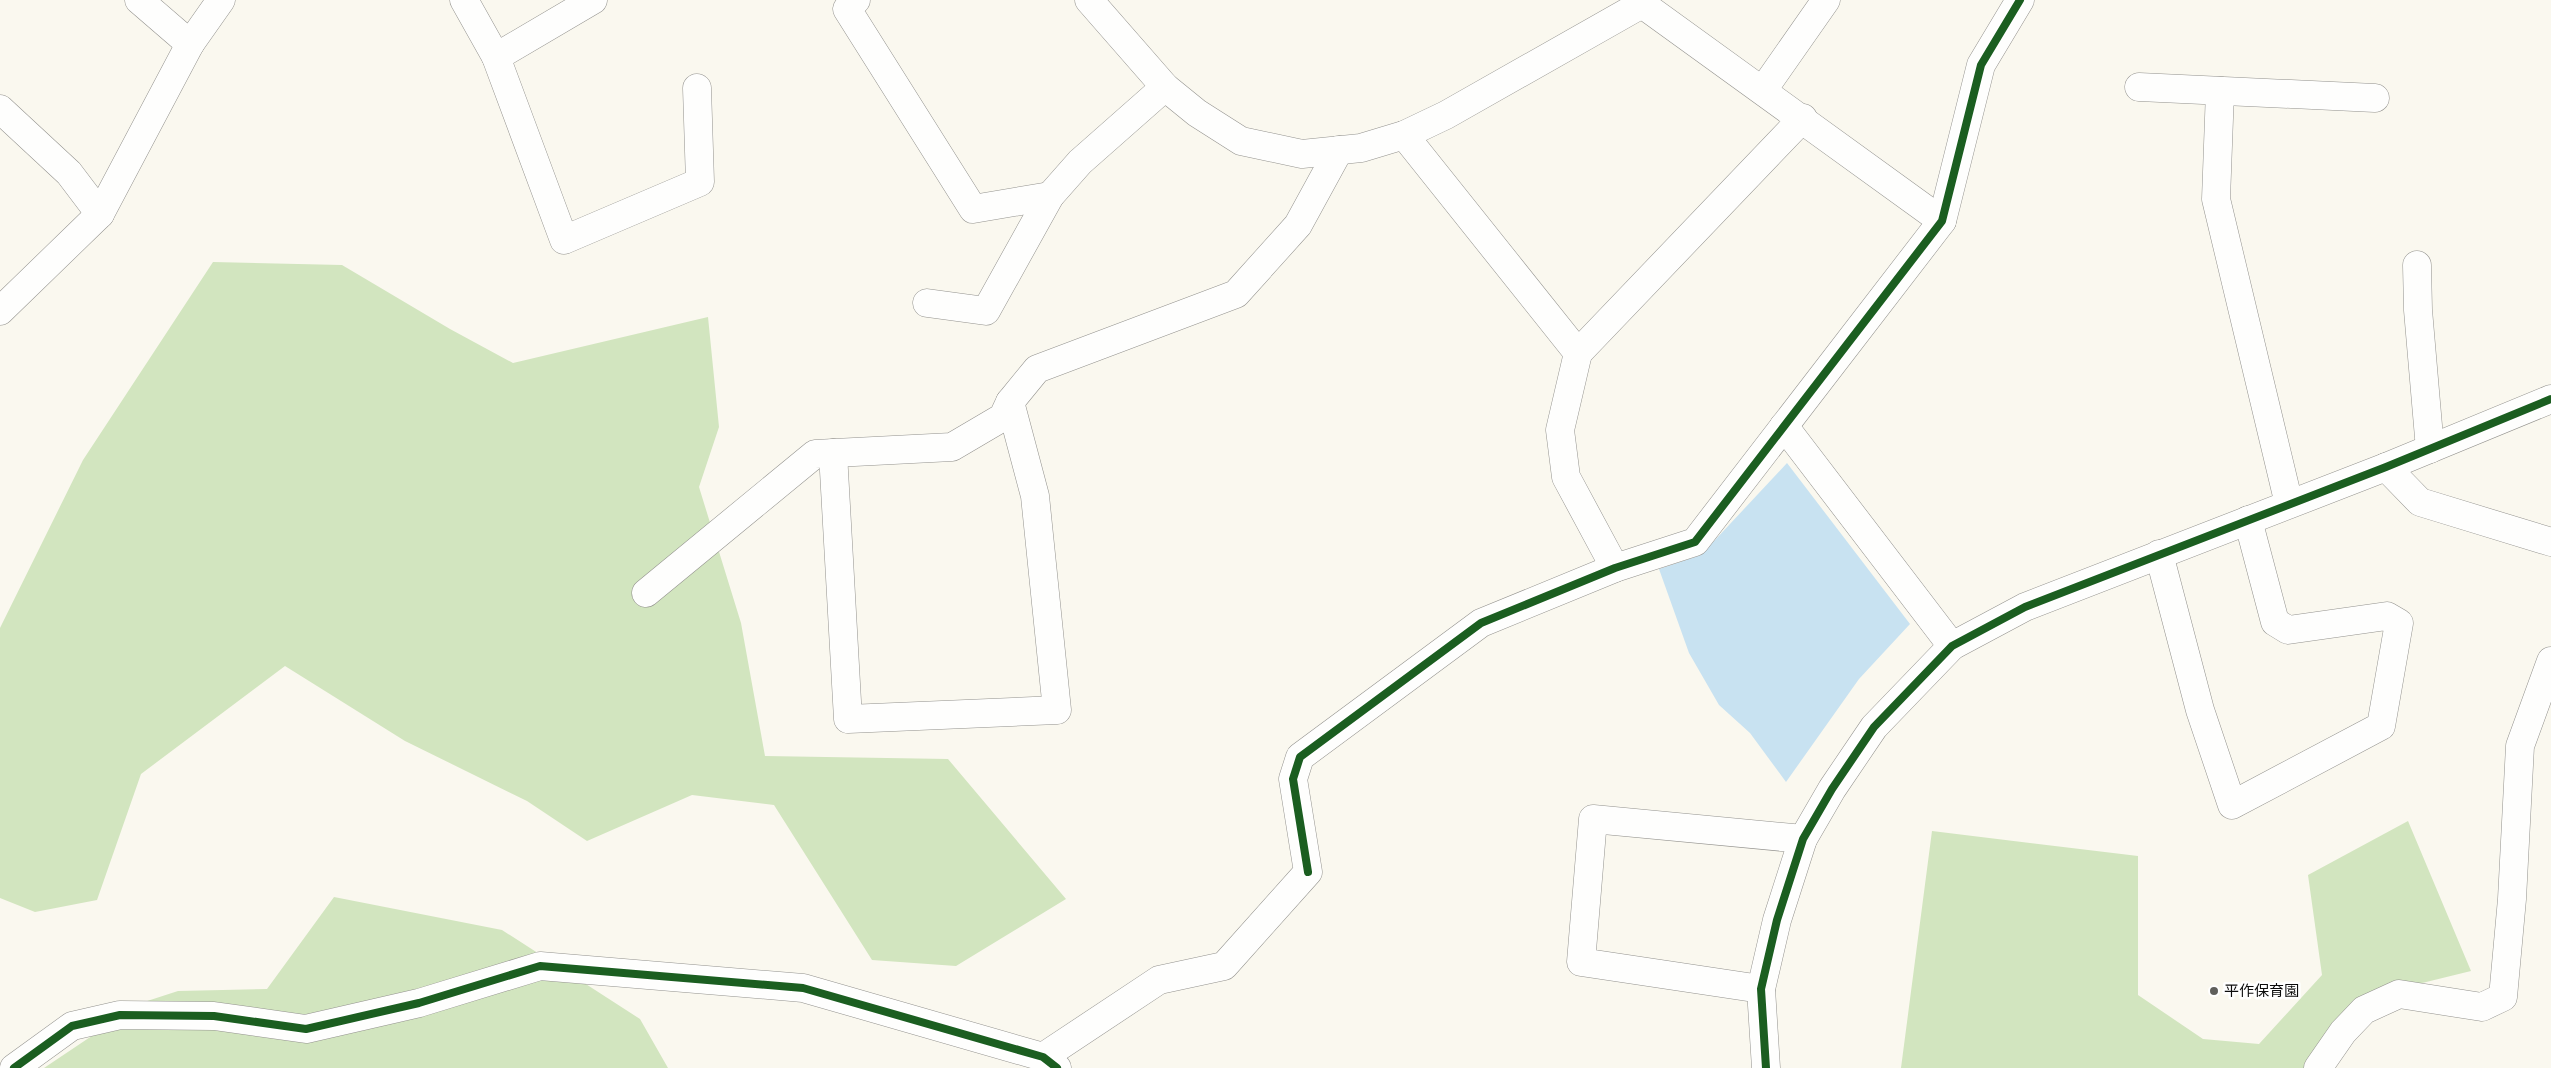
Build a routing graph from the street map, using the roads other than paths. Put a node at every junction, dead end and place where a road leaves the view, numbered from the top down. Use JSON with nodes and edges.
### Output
{"nodes":[{"id":1,"x":139,"y":0,"type":"edge"},
{"id":2,"x":221,"y":0,"type":"edge"},
{"id":3,"x":464,"y":0,"type":"edge"},
{"id":4,"x":593,"y":0,"type":"edge"},
{"id":5,"x":856,"y":0,"type":"edge"},
{"id":6,"x":1089,"y":0,"type":"edge"},
{"id":7,"x":1826,"y":0,"type":"edge"},
{"id":8,"x":2020,"y":0,"type":"edge"},
{"id":9,"x":1643,"y":2,"type":"edge"},
{"id":10,"x":190,"y":44,"type":"junction"},
{"id":11,"x":496,"y":56,"type":"junction"},
{"id":12,"x":1165,"y":87,"type":"junction"},
{"id":13,"x":2139,"y":87,"type":"dead end"},
{"id":14,"x":697,"y":88,"type":"dead end"},
{"id":15,"x":1763,"y":90,"type":"junction"},
{"id":16,"x":2220,"y":91,"type":"junction"},
{"id":17,"x":2374,"y":98,"type":"dead end"},
{"id":18,"x":0,"y":109,"type":"edge"},
{"id":19,"x":1803,"y":118,"type":"junction"},
{"id":20,"x":1404,"y":135,"type":"junction"},
{"id":21,"x":1339,"y":150,"type":"junction"},
{"id":22,"x":1050,"y":196,"type":"junction"},
{"id":23,"x":100,"y":214,"type":"junction"},
{"id":24,"x":1942,"y":220,"type":"junction"},
{"id":25,"x":2417,"y":265,"type":"dead end"},
{"id":26,"x":928,"y":303,"type":"dead end"},
{"id":27,"x":0,"y":311,"type":"edge"},
{"id":28,"x":1578,"y":353,"type":"junction"},
{"id":29,"x":2551,"y":400,"type":"edge"},
{"id":30,"x":1010,"y":402,"type":"junction"},
{"id":31,"x":1784,"y":426,"type":"junction"},
{"id":32,"x":2430,"y":449,"type":"junction"},
{"id":33,"x":833,"y":453,"type":"junction"},
{"id":34,"x":2386,"y":467,"type":"junction"},
{"id":35,"x":2289,"y":504,"type":"junction"},
{"id":36,"x":2248,"y":520,"type":"junction"},
{"id":37,"x":2551,"y":542,"type":"edge"},
{"id":38,"x":2159,"y":554,"type":"junction"},
{"id":39,"x":1615,"y":568,"type":"junction"},
{"id":40,"x":646,"y":593,"type":"dead end"},
{"id":41,"x":1952,"y":646,"type":"junction"},
{"id":42,"x":2551,"y":662,"type":"edge"},
{"id":43,"x":1803,"y":839,"type":"junction"},
{"id":44,"x":1762,"y":989,"type":"junction"},
{"id":45,"x":1050,"y":1062,"type":"edge"},
{"id":46,"x":14,"y":1068,"type":"edge"},
{"id":47,"x":1766,"y":1068,"type":"edge"},
{"id":48,"x":2318,"y":1068,"type":"edge"}],
"edges":[{"from":1,"to":10,"type":"street"},
{"from":2,"to":10,"type":"street"},
{"from":3,"to":11,"type":"street"},
{"from":4,"to":11,"type":"street"},
{"from":5,"to":22,"type":"street"},
{"from":6,"to":12,"type":"street"},
{"from":7,"to":15,"type":"street"},
{"from":8,"to":24,"type":"street"},
{"from":9,"to":15,"type":"street"},
{"from":9,"to":20,"type":"street"},
{"from":10,"to":23,"type":"street"},
{"from":11,"to":14,"type":"street"},
{"from":12,"to":21,"type":"street"},
{"from":12,"to":22,"type":"street"},
{"from":13,"to":16,"type":"street"},
{"from":15,"to":19,"type":"street"},
{"from":16,"to":17,"type":"street"},
{"from":16,"to":35,"type":"street"},
{"from":18,"to":23,"type":"street"},
{"from":19,"to":24,"type":"street"},
{"from":19,"to":28,"type":"street"},
{"from":20,"to":21,"type":"street"},
{"from":20,"to":28,"type":"street"},
{"from":21,"to":30,"type":"street"},
{"from":22,"to":26,"type":"street"},
{"from":23,"to":27,"type":"street"},
{"from":24,"to":31,"type":"street"},
{"from":25,"to":32,"type":"street"},
{"from":28,"to":39,"type":"street"},
{"from":29,"to":32,"type":"street"},
{"from":30,"to":33,"type":"street"},
{"from":30,"to":33,"type":"street"},
{"from":31,"to":39,"type":"street"},
{"from":31,"to":41,"type":"street"},
{"from":32,"to":34,"type":"street"},
{"from":33,"to":40,"type":"street"},
{"from":34,"to":35,"type":"street"},
{"from":34,"to":37,"type":"street"},
{"from":35,"to":36,"type":"street"},
{"from":36,"to":38,"type":"street"},
{"from":36,"to":38,"type":"street"},
{"from":38,"to":41,"type":"street"},
{"from":39,"to":45,"type":"street"},
{"from":41,"to":43,"type":"street"},
{"from":42,"to":48,"type":"street"},
{"from":43,"to":44,"type":"street"},
{"from":43,"to":44,"type":"street"},
{"from":44,"to":47,"type":"street"},
{"from":45,"to":46,"type":"street"}]}
